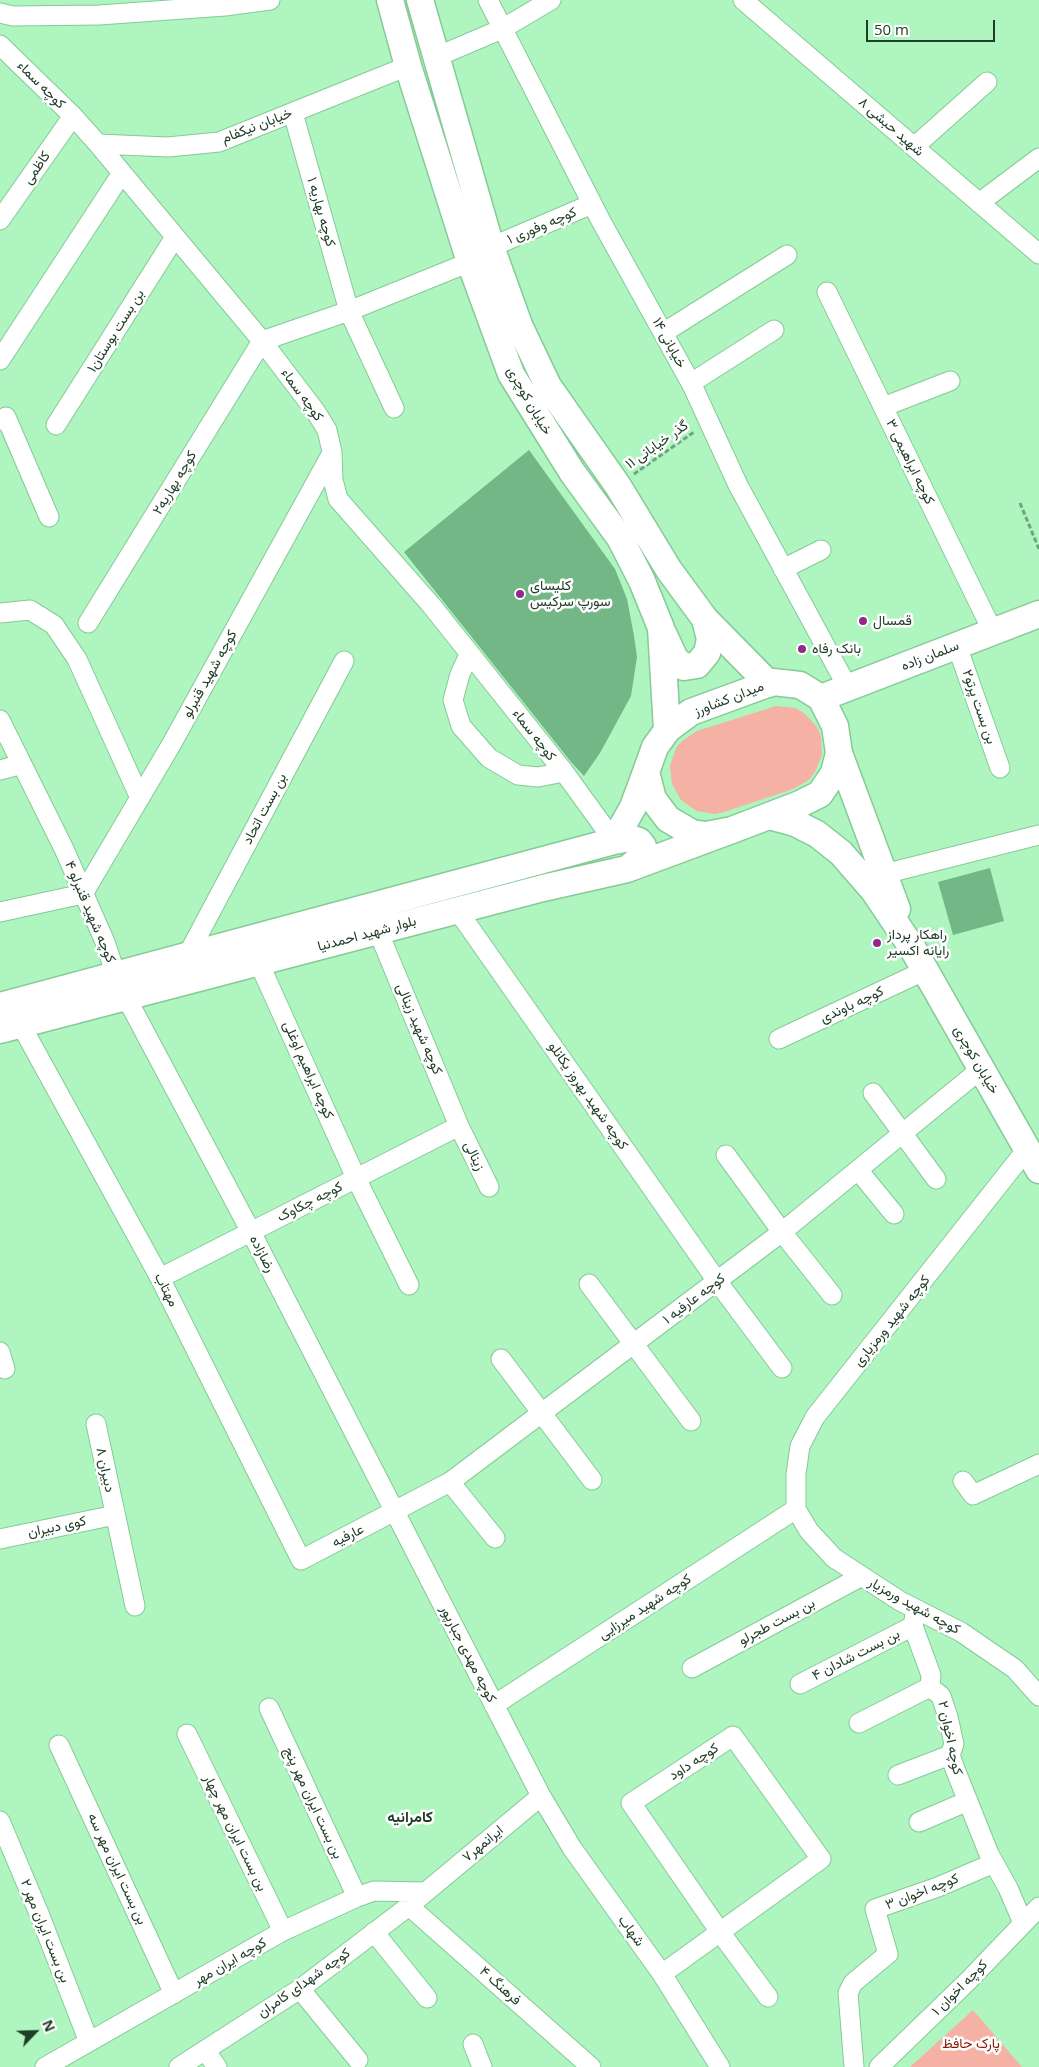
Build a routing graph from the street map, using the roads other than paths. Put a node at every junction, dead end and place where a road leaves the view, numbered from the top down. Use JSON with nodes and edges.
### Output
{"nodes":[{"id":1,"x":270,"y":0,"type":"edge"},
{"id":2,"x":390,"y":0,"type":"edge"},
{"id":3,"x":420,"y":0,"type":"edge"},
{"id":4,"x":488,"y":0,"type":"edge"},
{"id":5,"x":551,"y":0,"type":"edge"},
{"id":6,"x":743,"y":0,"type":"edge"},
{"id":7,"x":224,"y":3,"type":"edge"},
{"id":8,"x":98,"y":7,"type":"edge"},
{"id":9,"x":0,"y":13,"type":"edge"},
{"id":10,"x":502,"y":29,"type":"junction"},
{"id":11,"x":0,"y":44,"type":"edge"},
{"id":12,"x":436,"y":58,"type":"junction"},
{"id":13,"x":408,"y":66,"type":"junction"},
{"id":14,"x":987,"y":82,"type":"dead end"},
{"id":15,"x":293,"y":113,"type":"junction"},
{"id":16,"x":73,"y":116,"type":"junction"},
{"id":17,"x":98,"y":144,"type":"junction"},
{"id":18,"x":914,"y":147,"type":"junction"},
{"id":19,"x":1039,"y":158,"type":"edge"},
{"id":20,"x":122,"y":173,"type":"junction"},
{"id":21,"x":979,"y":203,"type":"junction"},
{"id":22,"x":592,"y":204,"type":"junction"},
{"id":23,"x":0,"y":220,"type":"edge"},
{"id":24,"x":175,"y":237,"type":"junction"},
{"id":25,"x":492,"y":247,"type":"junction"},
{"id":26,"x":1039,"y":254,"type":"edge"},
{"id":27,"x":787,"y":255,"type":"dead end"},
{"id":28,"x":470,"y":262,"type":"junction"},
{"id":29,"x":827,"y":292,"type":"dead end"},
{"id":30,"x":349,"y":311,"type":"junction"},
{"id":31,"x":774,"y":330,"type":"dead end"},
{"id":32,"x":663,"y":333,"type":"junction"},
{"id":33,"x":262,"y":342,"type":"junction"},
{"id":34,"x":0,"y":360,"type":"edge"},
{"id":35,"x":950,"y":381,"type":"dead end"},
{"id":36,"x":691,"y":383,"type":"junction"},
{"id":37,"x":883,"y":407,"type":"junction"},
{"id":38,"x":394,"y":408,"type":"dead end"},
{"id":39,"x":0,"y":420,"type":"edge"},
{"id":40,"x":56,"y":425,"type":"dead end"},
{"id":41,"x":332,"y":452,"type":"junction"},
{"id":42,"x":49,"y":517,"type":"dead end"},
{"id":43,"x":821,"y":550,"type":"dead end"},
{"id":44,"x":783,"y":569,"type":"junction"},
{"id":45,"x":0,"y":613,"type":"edge"},
{"id":46,"x":1039,"y":614,"type":"edge"},
{"id":47,"x":705,"y":619,"type":"junction"},
{"id":48,"x":88,"y":623,"type":"dead end"},
{"id":49,"x":661,"y":628,"type":"junction"},
{"id":50,"x":993,"y":632,"type":"junction"},
{"id":51,"x":957,"y":646,"type":"junction"},
{"id":52,"x":469,"y":655,"type":"junction"},
{"id":53,"x":344,"y":661,"type":"dead end"},
{"id":54,"x":769,"y":684,"type":"junction"},
{"id":55,"x":848,"y":688,"type":"junction"},
{"id":56,"x":821,"y":698,"type":"junction"},
{"id":57,"x":0,"y":720,"type":"edge"},
{"id":58,"x":667,"y":730,"type":"junction"},
{"id":59,"x":839,"y":753,"type":"junction"},
{"id":60,"x":22,"y":764,"type":"junction"},
{"id":61,"x":1000,"y":768,"type":"dead end"},
{"id":62,"x":0,"y":770,"type":"edge"},
{"id":63,"x":564,"y":772,"type":"junction"},
{"id":64,"x":646,"y":772,"type":"junction"},
{"id":65,"x":140,"y":798,"type":"junction"},
{"id":66,"x":769,"y":816,"type":"junction"},
{"id":67,"x":732,"y":830,"type":"junction"},
{"id":68,"x":1039,"y":835,"type":"edge"},
{"id":69,"x":614,"y":841,"type":"junction"},
{"id":70,"x":627,"y":869,"type":"junction"},
{"id":71,"x":884,"y":874,"type":"junction"},
{"id":72,"x":83,"y":894,"type":"junction"},
{"id":73,"x":458,"y":910,"type":"junction"},
{"id":74,"x":0,"y":912,"type":"edge"},
{"id":75,"x":378,"y":931,"type":"junction"},
{"id":76,"x":187,"y":956,"type":"junction"},
{"id":77,"x":919,"y":960,"type":"junction"},
{"id":78,"x":259,"y":962,"type":"junction"},
{"id":79,"x":121,"y":986,"type":"junction"},
{"id":80,"x":0,"y":1006,"type":"edge"},
{"id":81,"x":11,"y":1028,"type":"edge"},
{"id":82,"x":779,"y":1039,"type":"dead end"},
{"id":83,"x":981,"y":1069,"type":"junction"},
{"id":84,"x":873,"y":1093,"type":"dead end"},
{"id":85,"x":459,"y":1126,"type":"junction"},
{"id":86,"x":902,"y":1134,"type":"junction"},
{"id":87,"x":726,"y":1155,"type":"dead end"},
{"id":88,"x":1033,"y":1160,"type":"edge"},
{"id":89,"x":858,"y":1170,"type":"junction"},
{"id":90,"x":356,"y":1178,"type":"junction"},
{"id":91,"x":936,"y":1179,"type":"dead end"},
{"id":92,"x":489,"y":1187,"type":"dead end"},
{"id":93,"x":894,"y":1214,"type":"dead end"},
{"id":94,"x":251,"y":1232,"type":"junction"},
{"id":95,"x":782,"y":1232,"type":"junction"},
{"id":96,"x":160,"y":1278,"type":"junction"},
{"id":97,"x":717,"y":1281,"type":"junction"},
{"id":98,"x":590,"y":1284,"type":"dead end"},
{"id":99,"x":409,"y":1285,"type":"dead end"},
{"id":100,"x":832,"y":1295,"type":"dead end"},
{"id":101,"x":635,"y":1343,"type":"junction"},
{"id":102,"x":501,"y":1358,"type":"dead end"},
{"id":103,"x":782,"y":1368,"type":"dead end"},
{"id":104,"x":542,"y":1414,"type":"junction"},
{"id":105,"x":691,"y":1421,"type":"dead end"},
{"id":106,"x":96,"y":1424,"type":"dead end"},
{"id":107,"x":1039,"y":1464,"type":"edge"},
{"id":108,"x":592,"y":1480,"type":"dead end"},
{"id":109,"x":450,"y":1482,"type":"junction"},
{"id":110,"x":963,"y":1482,"type":"dead end"},
{"id":111,"x":796,"y":1509,"type":"junction"},
{"id":112,"x":395,"y":1512,"type":"junction"},
{"id":113,"x":115,"y":1515,"type":"junction"},
{"id":114,"x":494,"y":1538,"type":"dead end"},
{"id":115,"x":0,"y":1539,"type":"edge"},
{"id":116,"x":301,"y":1560,"type":"joint"},
{"id":117,"x":862,"y":1576,"type":"junction"},
{"id":118,"x":134,"y":1606,"type":"dead end"},
{"id":119,"x":915,"y":1617,"type":"junction"},
{"id":120,"x":692,"y":1668,"type":"dead end"},
{"id":121,"x":800,"y":1684,"type":"dead end"},
{"id":122,"x":930,"y":1687,"type":"junction"},
{"id":123,"x":1039,"y":1696,"type":"edge"},
{"id":124,"x":494,"y":1705,"type":"junction"},
{"id":125,"x":269,"y":1708,"type":"dead end"},
{"id":126,"x":859,"y":1723,"type":"dead end"},
{"id":127,"x":187,"y":1734,"type":"dead end"},
{"id":128,"x":59,"y":1745,"type":"dead end"},
{"id":129,"x":950,"y":1755,"type":"junction"},
{"id":130,"x":898,"y":1775,"type":"dead end"},
{"id":131,"x":540,"y":1796,"type":"junction"},
{"id":132,"x":968,"y":1801,"type":"junction"},
{"id":133,"x":0,"y":1821,"type":"edge"},
{"id":134,"x":919,"y":1822,"type":"dead end"},
{"id":135,"x":994,"y":1863,"type":"junction"},
{"id":136,"x":426,"y":1892,"type":"junction"},
{"id":137,"x":357,"y":1897,"type":"junction"},
{"id":138,"x":409,"y":1906,"type":"junction"},
{"id":139,"x":1039,"y":1907,"type":"edge"},
{"id":140,"x":1022,"y":1923,"type":"junction"},
{"id":141,"x":283,"y":1932,"type":"junction"},
{"id":142,"x":374,"y":1932,"type":"junction"},
{"id":143,"x":720,"y":1932,"type":"junction"},
{"id":144,"x":662,"y":1974,"type":"junction"},
{"id":145,"x":300,"y":1989,"type":"junction"},
{"id":146,"x":174,"y":1994,"type":"junction"},
{"id":147,"x":768,"y":1997,"type":"dead end"},
{"id":148,"x":427,"y":1998,"type":"dead end"},
{"id":149,"x":89,"y":2042,"type":"junction"},
{"id":150,"x":473,"y":2044,"type":"dead end"},
{"id":151,"x":205,"y":2050,"type":"junction"},
{"id":152,"x":358,"y":2060,"type":"dead end"},
{"id":153,"x":45,"y":2067,"type":"edge"},
{"id":154,"x":179,"y":2067,"type":"edge"},
{"id":155,"x":217,"y":2067,"type":"edge"},
{"id":156,"x":482,"y":2067,"type":"edge"},
{"id":157,"x":591,"y":2067,"type":"edge"},
{"id":158,"x":720,"y":2067,"type":"edge"},
{"id":159,"x":854,"y":2067,"type":"edge"},
{"id":160,"x":879,"y":2067,"type":"edge"}],
"edges":[{"from":1,"to":7,"type":"street"},
{"from":2,"to":13,"type":"main road","name":"خیابان کوچری"},
{"from":3,"to":12,"type":"main road","name":"خیابان کوچری"},
{"from":4,"to":10,"type":"street","name":"خیابانی ۱۴"},
{"from":5,"to":10,"type":"street"},
{"from":6,"to":18,"type":"street","name":"شهید حبشی ۸"},
{"from":7,"to":8,"type":"street"},
{"from":8,"to":9,"type":"street"},
{"from":10,"to":12,"type":"street"},
{"from":10,"to":22,"type":"street","name":"خیابانی ۱۴"},
{"from":11,"to":16,"type":"street","name":"کوچه سماء"},
{"from":12,"to":25,"type":"main road","name":"خیابان کوچری"},
{"from":13,"to":15,"type":"street","name":"خیابان نیکفام"},
{"from":13,"to":28,"type":"main road","name":"خیابان کوچری"},
{"from":14,"to":18,"type":"street"},
{"from":15,"to":17,"type":"street","name":"خیابان نیکفام"},
{"from":15,"to":30,"type":"street","name":"کوچه بهاریه ۱"},
{"from":16,"to":17,"type":"street","name":"کوچه سماء"},
{"from":16,"to":23,"type":"street","name":"کاظمی"},
{"from":17,"to":20,"type":"street","name":"کوچه سماء"},
{"from":18,"to":21,"type":"street","name":"شهید حبشی ۸"},
{"from":19,"to":21,"type":"street"},
{"from":20,"to":24,"type":"street","name":"کوچه سماء"},
{"from":20,"to":34,"type":"street"},
{"from":21,"to":26,"type":"street","name":"شهید حبشی ۸"},
{"from":22,"to":25,"type":"street","name":"کوچه وفوری ۱"},
{"from":22,"to":32,"type":"street","name":"خیابانی ۱۴"},
{"from":24,"to":33,"type":"street","name":"کوچه سماء"},
{"from":24,"to":40,"type":"street","name":"بن بست بوستان۱"},
{"from":25,"to":47,"type":"main road","name":"خیابان کوچری"},
{"from":27,"to":32,"type":"street"},
{"from":28,"to":30,"type":"street"},
{"from":28,"to":49,"type":"main road","name":"خیابان کوچری"},
{"from":29,"to":37,"type":"street","name":"کوچه ابراهیمی ۳"},
{"from":30,"to":33,"type":"street"},
{"from":30,"to":38,"type":"street","name":"کوچه بهاریه ۱"},
{"from":31,"to":36,"type":"street"},
{"from":32,"to":36,"type":"street","name":"خیابانی ۱۴"},
{"from":33,"to":41,"type":"street","name":"کوچه سماء"},
{"from":33,"to":48,"type":"street","name":"کوچه بهاریه۲"},
{"from":35,"to":37,"type":"street"},
{"from":36,"to":44,"type":"street","name":"خیابانی ۱۴"},
{"from":37,"to":50,"type":"street","name":"کوچه ابراهیمی ۳"},
{"from":39,"to":42,"type":"street"},
{"from":41,"to":52,"type":"street","name":"کوچه سماء"},
{"from":41,"to":65,"type":"street","name":"کوچه شهید قنبرلو"},
{"from":43,"to":44,"type":"street"},
{"from":44,"to":55,"type":"street","name":"خیابانی ۱۴"},
{"from":45,"to":65,"type":"street"},
{"from":46,"to":50,"type":"main road","name":"سلمان زاده"},
{"from":47,"to":49,"type":"main road"},
{"from":47,"to":54,"type":"main road","name":"خیابان کوچری"},
{"from":49,"to":58,"type":"main road","name":"خیابان کوچری"},
{"from":50,"to":51,"type":"main road","name":"سلمان زاده"},
{"from":51,"to":55,"type":"main road","name":"سلمان زاده"},
{"from":51,"to":61,"type":"street","name":"بن بست پرتو۲"},
{"from":52,"to":63,"type":"street","name":"کوچه سماء"},
{"from":52,"to":63,"type":"street"},
{"from":53,"to":76,"type":"street","name":"بن بست اتحاد"},
{"from":54,"to":56,"type":"main road","name":"میدان کشاورز"},
{"from":54,"to":58,"type":"main road","name":"میدان کشاورز"},
{"from":55,"to":56,"type":"main road","name":"سلمان زاده"},
{"from":56,"to":59,"type":"main road"},
{"from":57,"to":60,"type":"street","name":"کوچه شهید قنبرلو ۴"},
{"from":58,"to":64,"type":"main road","name":"میدان کشاورز"},
{"from":59,"to":66,"type":"main road"},
{"from":59,"to":71,"type":"main road","name":"خیابان کوچری"},
{"from":60,"to":62,"type":"street"},
{"from":60,"to":72,"type":"street","name":"کوچه شهید قنبرلو ۴"},
{"from":63,"to":69,"type":"street","name":"کوچه سماء"},
{"from":64,"to":67,"type":"main road"},
{"from":64,"to":69,"type":"main road"},
{"from":65,"to":72,"type":"street","name":"کوچه شهید قنبرلو"},
{"from":66,"to":67,"type":"main road"},
{"from":66,"to":77,"type":"main road","name":"خیابان کوچری"},
{"from":67,"to":70,"type":"main road","name":"بلوار شهید احمدنیا"},
{"from":68,"to":71,"type":"street"},
{"from":69,"to":70,"type":"main road","name":"بلوار شهید احمدنیا"},
{"from":69,"to":76,"type":"main road","name":"بلوار شهید احمدنیا"},
{"from":70,"to":73,"type":"main road","name":"بلوار شهید احمدنیا"},
{"from":71,"to":77,"type":"main road","name":"خیابان کوچری"},
{"from":72,"to":74,"type":"street"},
{"from":72,"to":79,"type":"street","name":"کوچه شهید قنبرلو ۴"},
{"from":73,"to":75,"type":"main road","name":"بلوار شهید احمدنیا"},
{"from":73,"to":97,"type":"street","name":"کوچه شهید بهروز یکانلو"},
{"from":75,"to":78,"type":"main road","name":"بلوار شهید احمدنیا"},
{"from":75,"to":85,"type":"street","name":"کوچه شهید زینالی"},
{"from":76,"to":79,"type":"main road","name":"بلوار شهید احمدنیا"},
{"from":77,"to":82,"type":"street","name":"کوچه باوندی"},
{"from":77,"to":83,"type":"main road","name":"خیابان کوچری"},
{"from":78,"to":79,"type":"main road","name":"بلوار شهید احمدنیا"},
{"from":78,"to":90,"type":"street","name":"کوچه ابراهیم اوغلی"},
{"from":79,"to":80,"type":"main road","name":"بلوار شهید احمدنیا"},
{"from":79,"to":81,"type":"main road","name":"بلوار شهید احمدنیا"},
{"from":79,"to":94,"type":"street","name":"رضازاده"},
{"from":81,"to":96,"type":"street","name":"مهتاب"},
{"from":83,"to":86,"type":"street","name":"کوچه عارفیه ۱"},
{"from":83,"to":88,"type":"main road","name":"خیابان کوچری"},
{"from":84,"to":86,"type":"street"},
{"from":85,"to":90,"type":"street","name":"کوچه چکاوک"},
{"from":85,"to":92,"type":"street","name":"زینالی"},
{"from":86,"to":89,"type":"street","name":"کوچه عارفیه ۱"},
{"from":86,"to":91,"type":"street"},
{"from":87,"to":95,"type":"street"},
{"from":88,"to":111,"type":"street","name":"کوچه شهید ورمزیاری"},
{"from":89,"to":93,"type":"street"},
{"from":89,"to":95,"type":"street","name":"کوچه عارفیه ۱"},
{"from":90,"to":94,"type":"street","name":"کوچه چکاوک"},
{"from":90,"to":99,"type":"street","name":"کوچه ابراهیم اوغلی"},
{"from":94,"to":96,"type":"street","name":"کوچه چکاوک"},
{"from":94,"to":112,"type":"street","name":"رضازاده"},
{"from":95,"to":97,"type":"street","name":"کوچه عارفیه ۱"},
{"from":95,"to":100,"type":"street"},
{"from":96,"to":116,"type":"street","name":"مهتاب"},
{"from":97,"to":101,"type":"street","name":"کوچه عارفیه ۱"},
{"from":97,"to":103,"type":"street","name":"کوچه شهید بهروز یکانلو"},
{"from":98,"to":101,"type":"street"},
{"from":101,"to":104,"type":"street","name":"کوچه عارفیه ۱"},
{"from":101,"to":105,"type":"street"},
{"from":102,"to":104,"type":"street"},
{"from":104,"to":108,"type":"street"},
{"from":104,"to":109,"type":"street","name":"کوچه عارفیه ۱"},
{"from":106,"to":113,"type":"street","name":"دبیران ۸"},
{"from":107,"to":110,"type":"street"},
{"from":109,"to":112,"type":"street","name":"کوچه عارفیه ۱"},
{"from":109,"to":114,"type":"street"},
{"from":111,"to":117,"type":"street","name":"کوچه شهید ورمزیار"},
{"from":111,"to":124,"type":"street","name":"کوچه شهید میرزایی"},
{"from":112,"to":116,"type":"street","name":"عارفیه"},
{"from":112,"to":124,"type":"street","name":"کوچه مهدی جبارپور"},
{"from":113,"to":115,"type":"street","name":"کوی دبیران"},
{"from":113,"to":118,"type":"street","name":"دبیران ۸"},
{"from":117,"to":119,"type":"street","name":"کوچه شهید ورمزیار"},
{"from":117,"to":120,"type":"street","name":"بن بست طجرلو"},
{"from":119,"to":121,"type":"street","name":"بن بست شادان ۴"},
{"from":119,"to":122,"type":"street","name":"کوچه اخوان ۲"},
{"from":119,"to":123,"type":"street","name":"کوچه شهید ورمزیار"},
{"from":122,"to":126,"type":"street"},
{"from":122,"to":129,"type":"street","name":"کوچه اخوان ۲"},
{"from":124,"to":131,"type":"street","name":"کوچه مهدی جبارپور"},
{"from":125,"to":137,"type":"street","name":"بن بست ایران مهر پنج"},
{"from":127,"to":141,"type":"street","name":"بن بست ایران مهر چهار"},
{"from":128,"to":146,"type":"street","name":"بن بست ایران مهر سه"},
{"from":129,"to":130,"type":"street"},
{"from":129,"to":132,"type":"street","name":"کوچه اخوان ۲"},
{"from":131,"to":136,"type":"street","name":"ایرانمهر۷"},
{"from":131,"to":144,"type":"street","name":"شهاب"},
{"from":132,"to":134,"type":"street"},
{"from":132,"to":135,"type":"street","name":"کوچه اخوان ۲"},
{"from":133,"to":149,"type":"street","name":"۲ بن بست ایران مهر"},
{"from":135,"to":140,"type":"street","name":"کوچه اخوان ۲"},
{"from":135,"to":159,"type":"street","name":"کوچه اخوان ۳"},
{"from":136,"to":137,"type":"street","name":"کوچه ایران مهر"},
{"from":136,"to":138,"type":"street","name":"کوچه شهدای کامران"},
{"from":137,"to":141,"type":"street","name":"کوچه ایران مهر"},
{"from":138,"to":142,"type":"street","name":"کوچه شهدای کامران"},
{"from":138,"to":157,"type":"street","name":"فرهنگ ۴"},
{"from":139,"to":140,"type":"street","name":"کوچه اخوان ۱"},
{"from":140,"to":160,"type":"street","name":"کوچه اخوان ۱"},
{"from":141,"to":146,"type":"street","name":"کوچه ایران مهر"},
{"from":142,"to":145,"type":"street","name":"کوچه شهدای کامران"},
{"from":142,"to":148,"type":"street"},
{"from":143,"to":143,"type":"street","name":"کوچه داود"},
{"from":143,"to":144,"type":"street","name":"کوچه داود"},
{"from":143,"to":147,"type":"street"},
{"from":144,"to":158,"type":"street","name":"شهاب"},
{"from":145,"to":151,"type":"street","name":"کوچه شهدای کامران"},
{"from":145,"to":152,"type":"street"},
{"from":146,"to":149,"type":"street","name":"کوچه ایران مهر"},
{"from":149,"to":153,"type":"street","name":"کوچه ایران مهر"},
{"from":150,"to":156,"type":"street"},
{"from":151,"to":154,"type":"street","name":"کوچه شهدای کامران"},
{"from":151,"to":155,"type":"street"}]}
